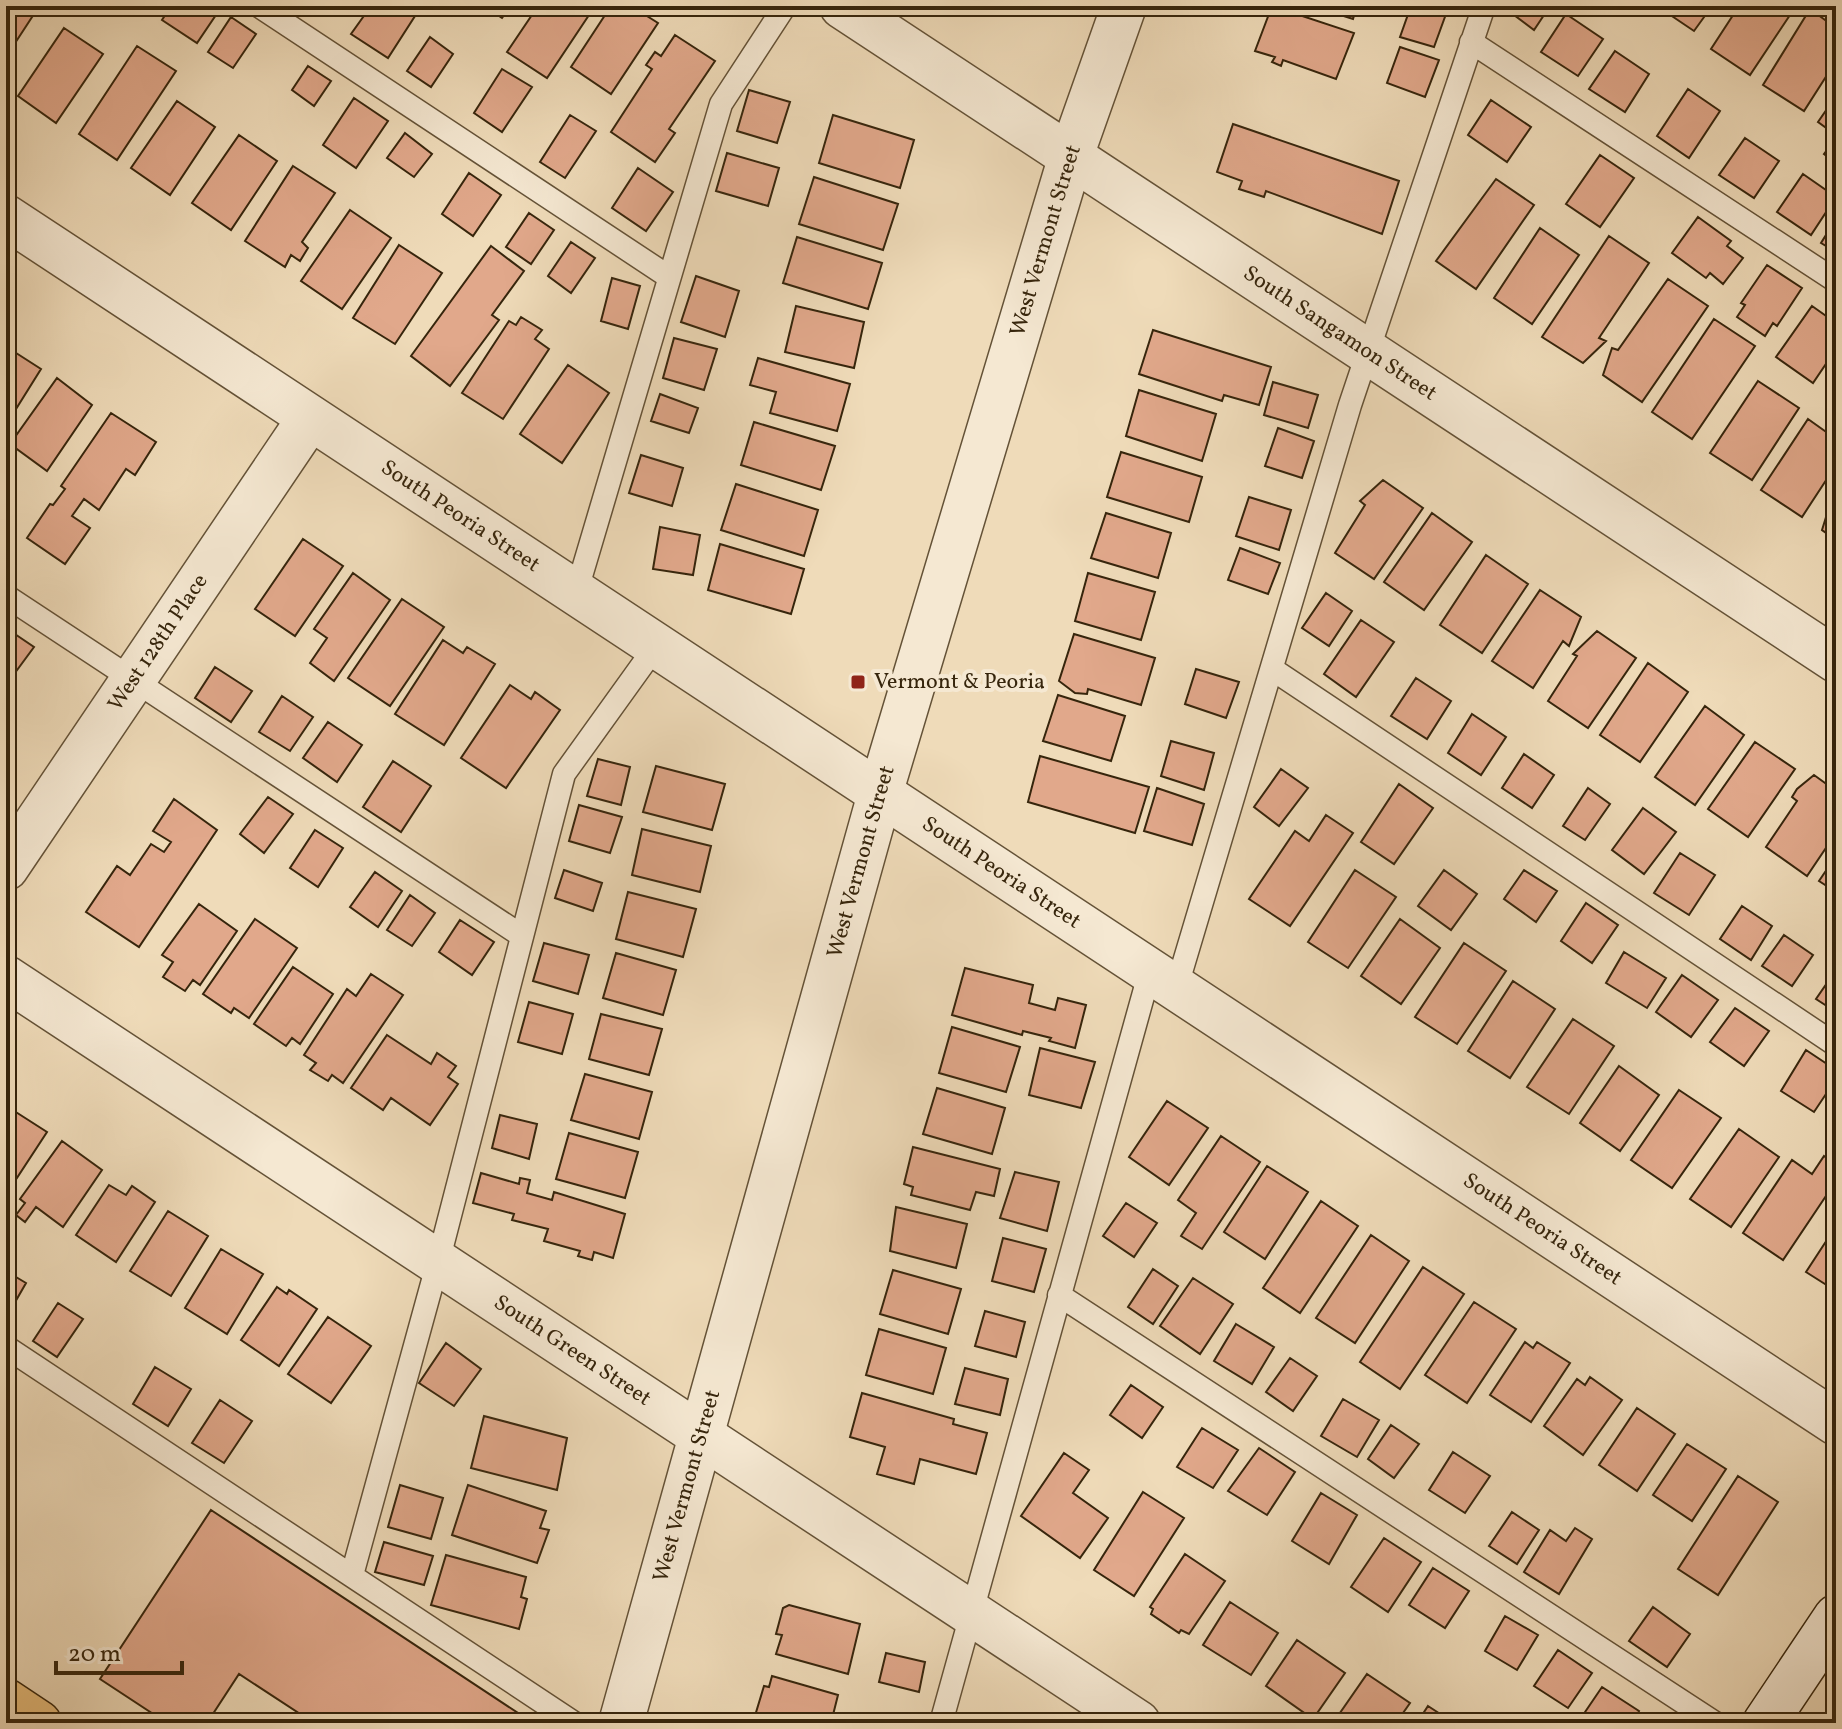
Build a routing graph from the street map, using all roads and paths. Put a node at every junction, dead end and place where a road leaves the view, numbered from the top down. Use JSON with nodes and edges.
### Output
{"nodes":[{"id":1,"x":259,"y":6,"type":"edge"},
{"id":2,"x":785,"y":6,"type":"edge"},
{"id":3,"x":842,"y":6,"type":"edge"},
{"id":4,"x":1124,"y":6,"type":"edge"},
{"id":5,"x":1484,"y":6,"type":"edge"},
{"id":6,"x":1471,"y":42,"type":"junction"},
{"id":7,"x":1071,"y":156,"type":"junction"},
{"id":8,"x":6,"y":217,"type":"edge"},
{"id":9,"x":669,"y":277,"type":"junction"},
{"id":10,"x":1836,"y":281,"type":"edge"},
{"id":11,"x":1368,"y":352,"type":"junction"},
{"id":12,"x":310,"y":418,"type":"junction"},
{"id":13,"x":576,"y":593,"type":"junction"},
{"id":14,"x":6,"y":596,"type":"edge"},
{"id":15,"x":656,"y":646,"type":"junction"},
{"id":16,"x":1836,"y":660,"type":"edge"},
{"id":17,"x":1272,"y":669,"type":"junction"},
{"id":18,"x":133,"y":680,"type":"junction"},
{"id":19,"x":880,"y":794,"type":"junction"},
{"id":20,"x":6,"y":868,"type":"edge"},
{"id":21,"x":522,"y":936,"type":"junction"},
{"id":22,"x":6,"y":978,"type":"edge"},
{"id":23,"x":1163,"y":980,"type":"junction"},
{"id":24,"x":1836,"y":1045,"type":"edge"},
{"id":25,"x":438,"y":1262,"type":"junction"},
{"id":26,"x":1059,"y":1295,"type":"junction"},
{"id":27,"x":6,"y":1347,"type":"edge"},
{"id":28,"x":1836,"y":1423,"type":"edge"},
{"id":29,"x":699,"y":1434,"type":"junction"},
{"id":30,"x":352,"y":1575,"type":"junction"},
{"id":31,"x":970,"y":1613,"type":"junction"},
{"id":32,"x":1836,"y":1617,"type":"edge"},
{"id":33,"x":6,"y":1701,"type":"edge"},
{"id":34,"x":39,"y":1723,"type":"edge"},
{"id":35,"x":574,"y":1723,"type":"edge"},
{"id":36,"x":621,"y":1723,"type":"edge"},
{"id":37,"x":941,"y":1723,"type":"edge"},
{"id":38,"x":1138,"y":1723,"type":"edge"},
{"id":39,"x":1715,"y":1723,"type":"edge"},
{"id":40,"x":1765,"y":1723,"type":"edge"}],
"edges":[{"from":1,"to":9,"type":"lane"},
{"from":2,"to":9,"type":"lane"},
{"from":3,"to":7,"type":"street","name":"South Sangamon Street"},
{"from":4,"to":7,"type":"street","name":"West Vermont Street"},
{"from":5,"to":6,"type":"lane"},
{"from":6,"to":10,"type":"lane"},
{"from":6,"to":11,"type":"lane"},
{"from":7,"to":11,"type":"street","name":"South Sangamon Street"},
{"from":7,"to":19,"type":"street","name":"West Vermont Street"},
{"from":8,"to":12,"type":"street","name":"South Peoria Street"},
{"from":9,"to":13,"type":"lane"},
{"from":11,"to":16,"type":"street","name":"South Sangamon Street"},
{"from":11,"to":17,"type":"lane"},
{"from":12,"to":13,"type":"street","name":"South Peoria Street"},
{"from":12,"to":18,"type":"street","name":"West 128th Place"},
{"from":13,"to":15,"type":"street","name":"South Peoria Street"},
{"from":14,"to":18,"type":"lane"},
{"from":15,"to":19,"type":"street","name":"South Peoria Street"},
{"from":15,"to":21,"type":"lane"},
{"from":17,"to":23,"type":"lane"},
{"from":17,"to":24,"type":"lane"},
{"from":18,"to":20,"type":"street","name":"West 128th Place"},
{"from":18,"to":21,"type":"lane"},
{"from":19,"to":23,"type":"street","name":"South Peoria Street"},
{"from":19,"to":29,"type":"street","name":"West Vermont Street"},
{"from":21,"to":25,"type":"lane"},
{"from":22,"to":25,"type":"street","name":"South Green Street"},
{"from":23,"to":26,"type":"lane"},
{"from":23,"to":28,"type":"street","name":"South Peoria Street"},
{"from":25,"to":29,"type":"street","name":"South Green Street"},
{"from":25,"to":30,"type":"lane"},
{"from":26,"to":31,"type":"lane"},
{"from":26,"to":39,"type":"lane"},
{"from":27,"to":30,"type":"lane"},
{"from":29,"to":31,"type":"street","name":"South Green Street"},
{"from":29,"to":36,"type":"street","name":"West Vermont Street"},
{"from":30,"to":35,"type":"lane"},
{"from":31,"to":37,"type":"lane"},
{"from":31,"to":38,"type":"street","name":"South Green Street"},
{"from":32,"to":40,"type":"street"},
{"from":33,"to":34,"type":"main road"}]}
